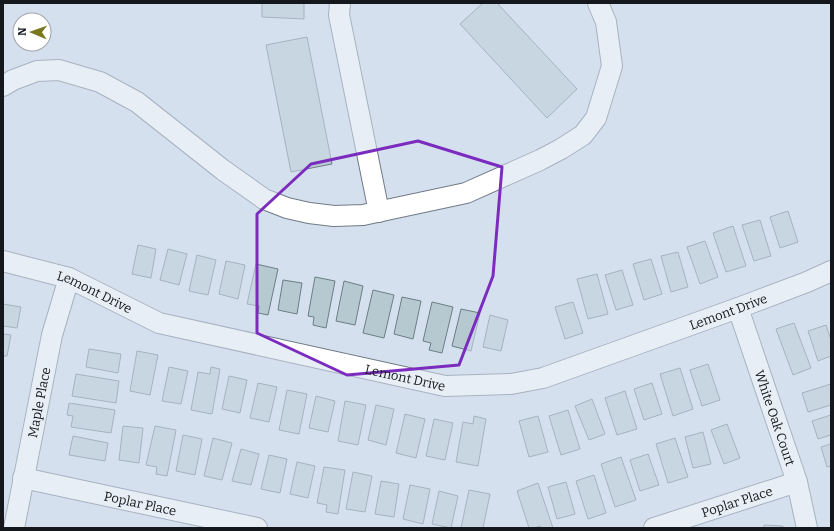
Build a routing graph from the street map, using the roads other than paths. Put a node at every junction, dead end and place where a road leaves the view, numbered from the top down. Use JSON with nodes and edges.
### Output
{"nodes":[{"id":1,"x":340,"y":3,"type":"edge"},
{"id":2,"x":598,"y":3,"type":"edge"},
{"id":3,"x":8,"y":83,"type":"edge"},
{"id":4,"x":3,"y":98,"type":"edge"},
{"id":5,"x":379,"y":212,"type":"junction"},
{"id":6,"x":3,"y":261,"type":"edge"},
{"id":7,"x":831,"y":271,"type":"edge"},
{"id":8,"x":69,"y":278,"type":"junction"},
{"id":9,"x":738,"y":308,"type":"junction"},
{"id":10,"x":23,"y":478,"type":"junction"},
{"id":11,"x":797,"y":482,"type":"junction"},
{"id":12,"x":203,"y":522,"type":"edge"},
{"id":13,"x":14,"y":528,"type":"edge"},
{"id":14,"x":257,"y":528,"type":"edge"},
{"id":15,"x":654,"y":528,"type":"edge"},
{"id":16,"x":807,"y":528,"type":"edge"}],
"edges":[{"from":1,"to":5,"type":"street"},
{"from":2,"to":5,"type":"street"},
{"from":3,"to":4,"type":"street"},
{"from":3,"to":5,"type":"street"},
{"from":6,"to":8,"type":"street","name":"Lemont Drive"},
{"from":7,"to":9,"type":"street","name":"Lemont Drive"},
{"from":8,"to":9,"type":"street","name":"Lemont Drive"},
{"from":8,"to":10,"type":"street","name":"Maple Place"},
{"from":9,"to":11,"type":"street","name":"White Oak Court"},
{"from":10,"to":12,"type":"street","name":"Poplar Place"},
{"from":10,"to":13,"type":"street","name":"Maple Place"},
{"from":11,"to":15,"type":"street","name":"Poplar Place"},
{"from":11,"to":16,"type":"street","name":"White Oak Court"},
{"from":12,"to":14,"type":"street","name":"Poplar Place"}]}
